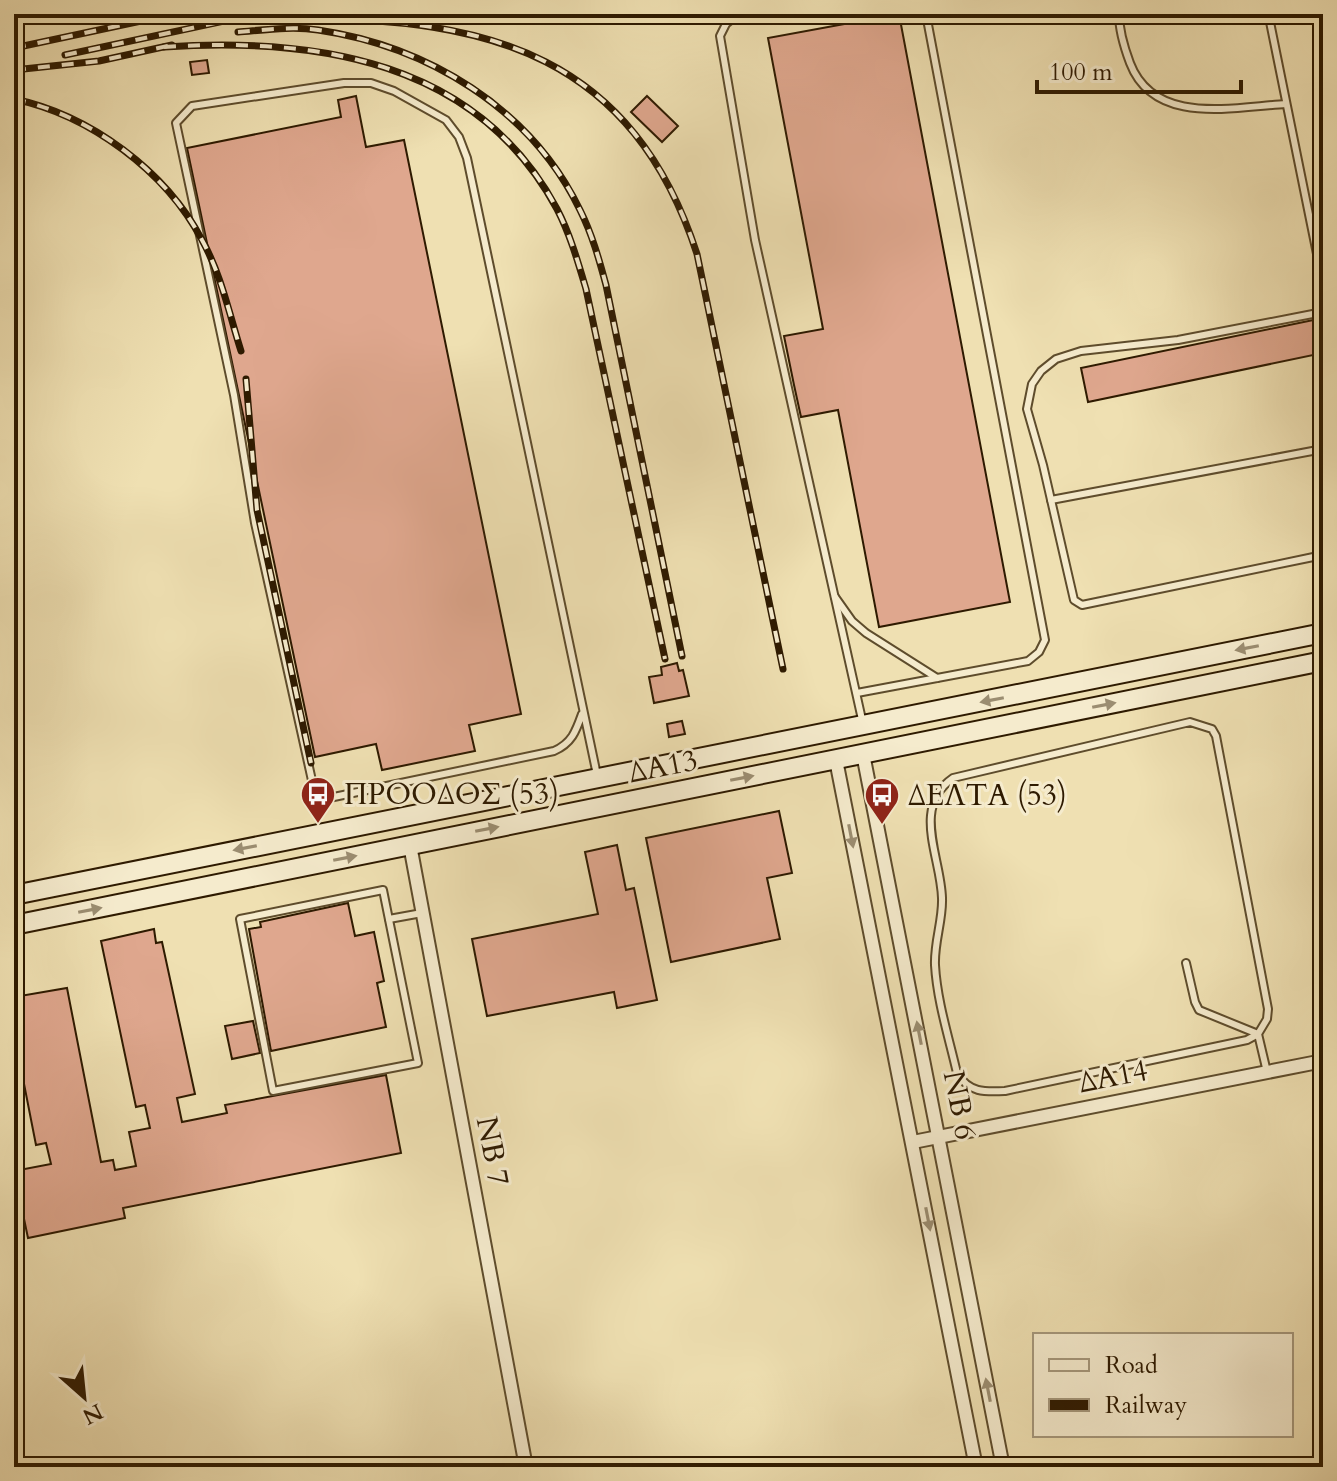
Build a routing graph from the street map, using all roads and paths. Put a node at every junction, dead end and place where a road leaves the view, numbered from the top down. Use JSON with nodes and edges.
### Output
{"nodes":[{"id":1,"x":738,"y":14,"type":"edge"},
{"id":2,"x":926,"y":14,"type":"edge"},
{"id":3,"x":1119,"y":14,"type":"edge"},
{"id":4,"x":1270,"y":22,"type":"dead end"},
{"id":5,"x":1286,"y":104,"type":"junction"},
{"id":6,"x":1317,"y":254,"type":"dead end"},
{"id":7,"x":1323,"y":312,"type":"edge"},
{"id":8,"x":1323,"y":449,"type":"edge"},
{"id":9,"x":1051,"y":500,"type":"junction"},
{"id":10,"x":1323,"y":555,"type":"edge"},
{"id":11,"x":831,"y":591,"type":"junction"},
{"id":12,"x":1323,"y":633,"type":"edge"},
{"id":13,"x":1323,"y":661,"type":"edge"},
{"id":14,"x":937,"y":678,"type":"junction"},
{"id":15,"x":857,"y":693,"type":"junction"},
{"id":16,"x":582,"y":714,"type":"junction"},
{"id":17,"x":854,"y":728,"type":"junction"},
{"id":18,"x":863,"y":754,"type":"junction"},
{"id":19,"x":836,"y":760,"type":"junction"},
{"id":20,"x":598,"y":779,"type":"junction"},
{"id":21,"x":404,"y":816,"type":"junction"},
{"id":22,"x":410,"y":845,"type":"junction"},
{"id":23,"x":14,"y":895,"type":"edge"},
{"id":24,"x":422,"y":913,"type":"junction"},
{"id":25,"x":389,"y":919,"type":"junction"},
{"id":26,"x":14,"y":925,"type":"edge"},
{"id":27,"x":1186,"y":963,"type":"dead end"},
{"id":28,"x":1258,"y":1034,"type":"junction"},
{"id":29,"x":1323,"y":1061,"type":"edge"},
{"id":30,"x":1267,"y":1072,"type":"junction"},
{"id":31,"x":940,"y":1137,"type":"junction"},
{"id":32,"x":913,"y":1142,"type":"junction"},
{"id":33,"x":526,"y":1467,"type":"edge"},
{"id":34,"x":976,"y":1467,"type":"edge"},
{"id":35,"x":1003,"y":1467,"type":"edge"}],
"edges":[{"from":1,"to":11,"type":"lane"},
{"from":2,"to":14,"type":"lane"},
{"from":3,"to":5,"type":"lane"},
{"from":4,"to":5,"type":"lane"},
{"from":5,"to":6,"type":"lane"},
{"from":7,"to":9,"type":"lane"},
{"from":8,"to":9,"type":"lane"},
{"from":9,"to":10,"type":"lane"},
{"from":11,"to":14,"type":"lane"},
{"from":11,"to":15,"type":"lane"},
{"from":12,"to":17,"type":"street","name":"ΔΑ13","one_way":true},
{"from":18,"to":13,"type":"street","name":"ΔΑ13","one_way":true},
{"from":14,"to":15,"type":"lane"},
{"from":15,"to":17,"type":"lane"},
{"from":16,"to":16,"type":"lane"},
{"from":16,"to":20,"type":"lane"},
{"from":17,"to":18,"type":"street"},
{"from":17,"to":19,"type":"street"},
{"from":17,"to":20,"type":"street","name":"ΔΑ13"},
{"from":18,"to":19,"type":"street","name":"ΔΑ13"},
{"from":31,"to":18,"type":"street","name":"ΝΒ 6","one_way":true},
{"from":22,"to":19,"type":"street","name":"ΔΑ13","one_way":true},
{"from":19,"to":32,"type":"street","name":"ΝΒ 6","one_way":true},
{"from":20,"to":21,"type":"street","name":"ΔΑ13"},
{"from":21,"to":22,"type":"street"},
{"from":21,"to":23,"type":"street","name":"ΔΑ13","one_way":true},
{"from":22,"to":24,"type":"street","name":"ΝΒ 7"},
{"from":26,"to":22,"type":"street","name":"ΔΑ13","one_way":true},
{"from":24,"to":25,"type":"lane"},
{"from":24,"to":33,"type":"street","name":"ΝΒ 7"},
{"from":25,"to":25,"type":"lane"},
{"from":27,"to":28,"type":"lane"},
{"from":28,"to":28,"type":"lane"},
{"from":28,"to":30,"type":"lane"},
{"from":29,"to":30,"type":"street","name":"ΔΑ14"},
{"from":30,"to":31,"type":"street","name":"ΔΑ14"},
{"from":31,"to":32,"type":"street","name":"ΔΑ14"},
{"from":35,"to":31,"type":"street","name":"ΝΒ 6","one_way":true},
{"from":32,"to":34,"type":"street","name":"ΝΒ 6","one_way":true}]}
